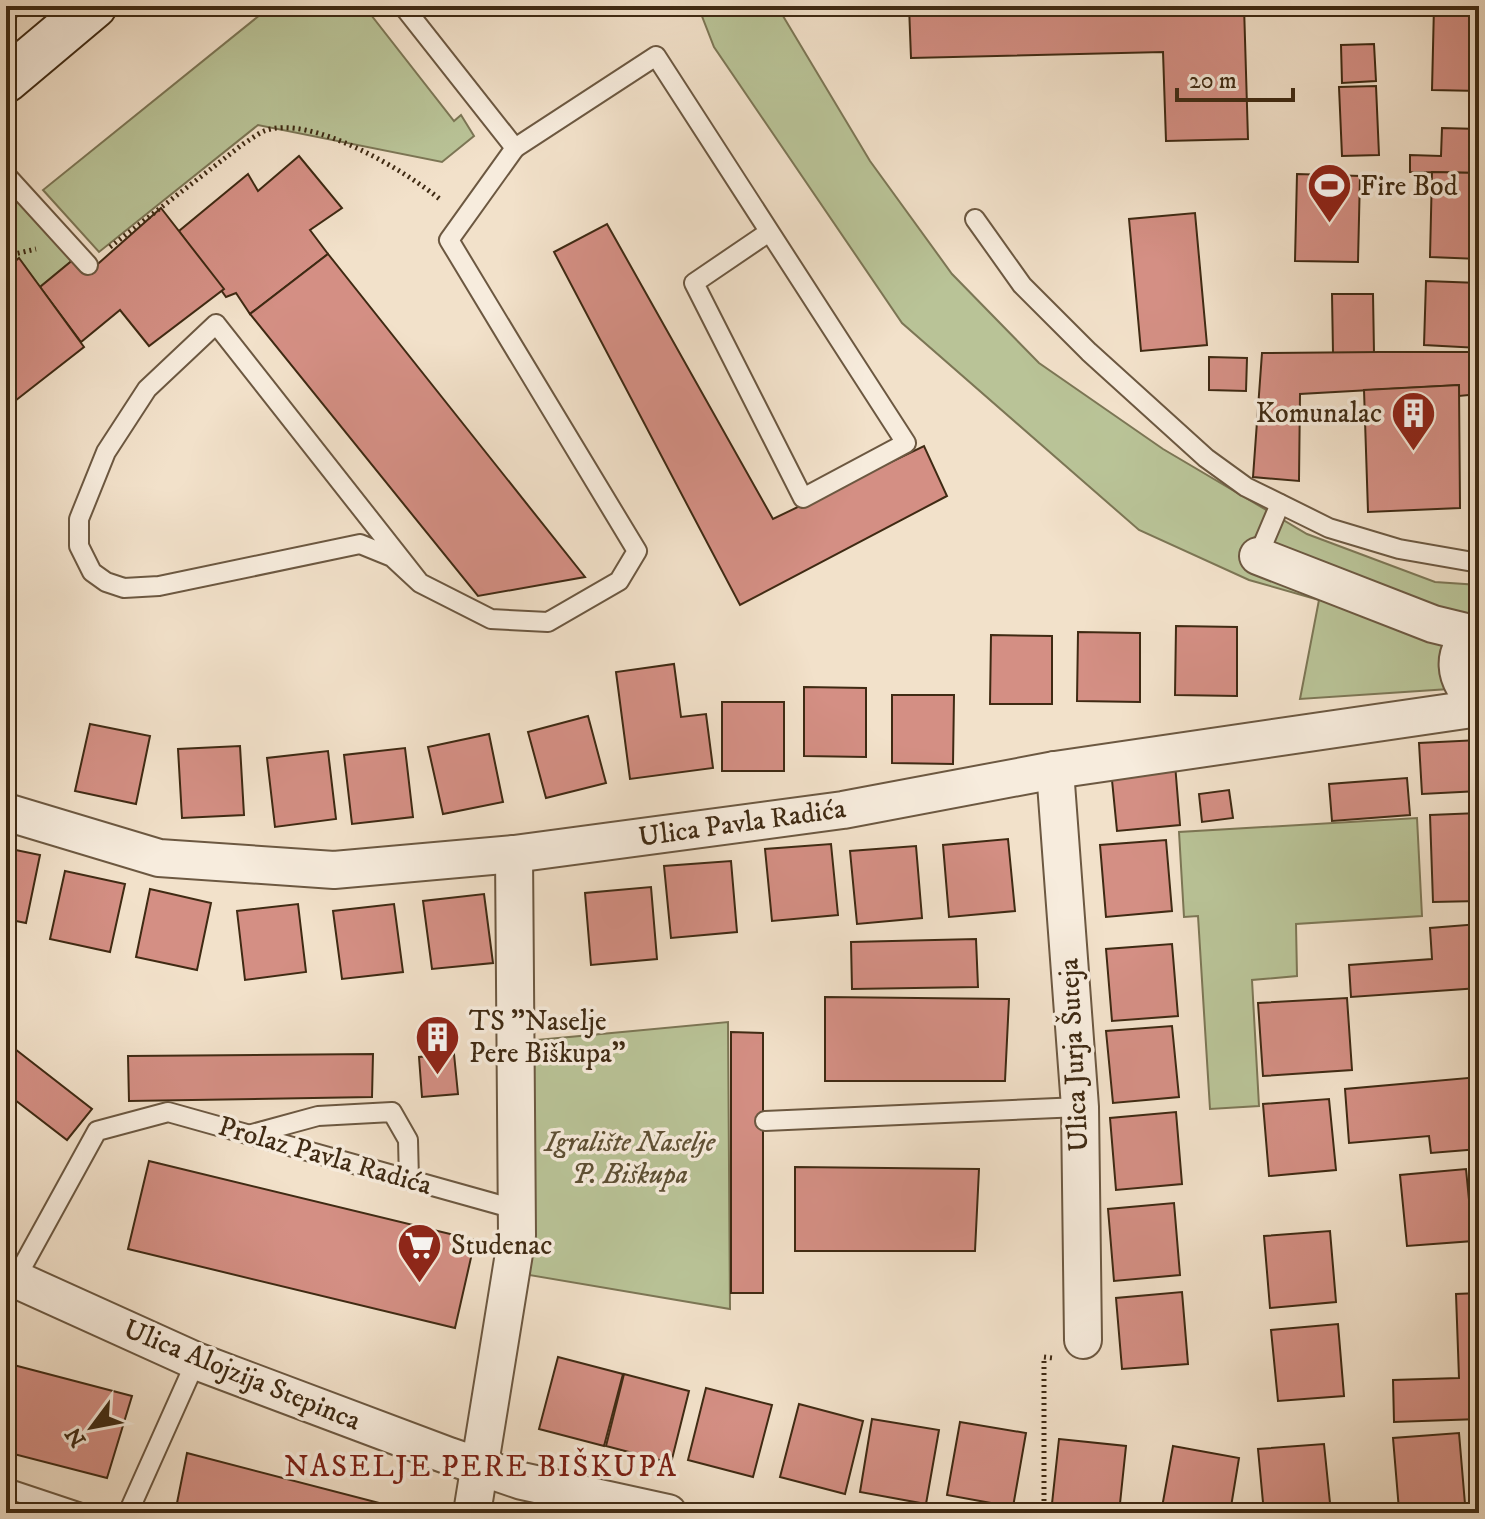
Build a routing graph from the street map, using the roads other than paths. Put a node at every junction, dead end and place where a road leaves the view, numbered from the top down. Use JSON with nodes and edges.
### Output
{"nodes":[{"id":1,"x":94,"y":6,"type":"edge"},
{"id":2,"x":403,"y":6,"type":"edge"},
{"id":3,"x":6,"y":80,"type":"edge"},
{"id":4,"x":515,"y":148,"type":"junction"},
{"id":5,"x":6,"y":175,"type":"edge"},
{"id":6,"x":975,"y":219,"type":"dead end"},
{"id":7,"x":769,"y":232,"type":"junction"},
{"id":8,"x":88,"y":265,"type":"road end"},
{"id":9,"x":1280,"y":504,"type":"junction"},
{"id":10,"x":1258,"y":556,"type":"joint"},
{"id":11,"x":1479,"y":563,"type":"edge"},
{"id":12,"x":420,"y":583,"type":"junction"},
{"id":13,"x":1476,"y":632,"type":"edge"},
{"id":14,"x":1479,"y":705,"type":"edge"},
{"id":15,"x":1055,"y":770,"type":"junction"},
{"id":16,"x":6,"y":812,"type":"edge"},
{"id":17,"x":514,"y":854,"type":"junction"},
{"id":18,"x":1080,"y":1107,"type":"junction"},
{"id":19,"x":765,"y":1121,"type":"dead end"},
{"id":20,"x":249,"y":1135,"type":"junction"},
{"id":21,"x":409,"y":1180,"type":"junction"},
{"id":22,"x":518,"y":1210,"type":"junction"},
{"id":23,"x":10,"y":1278,"type":"edge"},
{"id":24,"x":1083,"y":1340,"type":"road end"},
{"id":25,"x":196,"y":1361,"type":"junction"},
{"id":26,"x":481,"y":1467,"type":"junction"},
{"id":27,"x":6,"y":1488,"type":"edge"},
{"id":28,"x":81,"y":1513,"type":"edge"},
{"id":29,"x":128,"y":1513,"type":"edge"},
{"id":30,"x":472,"y":1513,"type":"edge"},
{"id":31,"x":668,"y":1513,"type":"edge"}],
"edges":[{"from":1,"to":3,"type":"main road"},
{"from":2,"to":4,"type":"lane"},
{"from":4,"to":7,"type":"lane"},
{"from":4,"to":12,"type":"lane"},
{"from":5,"to":8,"type":"lane"},
{"from":6,"to":9,"type":"lane"},
{"from":7,"to":7,"type":"lane"},
{"from":9,"to":10,"type":"lane"},
{"from":9,"to":11,"type":"lane"},
{"from":10,"to":13,"type":"street"},
{"from":12,"to":12,"type":"lane"},
{"from":13,"to":14,"type":"street"},
{"from":14,"to":15,"type":"street","name":"Ulica Pavla Radića"},
{"from":15,"to":17,"type":"street","name":"Ulica Pavla Radića"},
{"from":15,"to":18,"type":"street","name":"Ulica Jurja Šuteja"},
{"from":16,"to":17,"type":"street","name":"Ulica Pavla Radića"},
{"from":17,"to":22,"type":"street"},
{"from":18,"to":19,"type":"lane"},
{"from":18,"to":24,"type":"street","name":"Ulica Jurja Šuteja"},
{"from":20,"to":21,"type":"lane","name":"Prolaz Pavla Radića"},
{"from":20,"to":21,"type":"lane"},
{"from":20,"to":23,"type":"lane","name":"Prolaz Pavla Radića"},
{"from":21,"to":22,"type":"lane","name":"Prolaz Pavla Radića"},
{"from":22,"to":26,"type":"street"},
{"from":23,"to":25,"type":"street","name":"Ulica Alojzija Stepinca"},
{"from":25,"to":26,"type":"street","name":"Ulica Alojzija Stepinca"},
{"from":25,"to":29,"type":"lane"},
{"from":26,"to":30,"type":"street"},
{"from":26,"to":31,"type":"street","name":"Ulica Alojzija Stepinca"},
{"from":27,"to":28,"type":"lane"}]}
